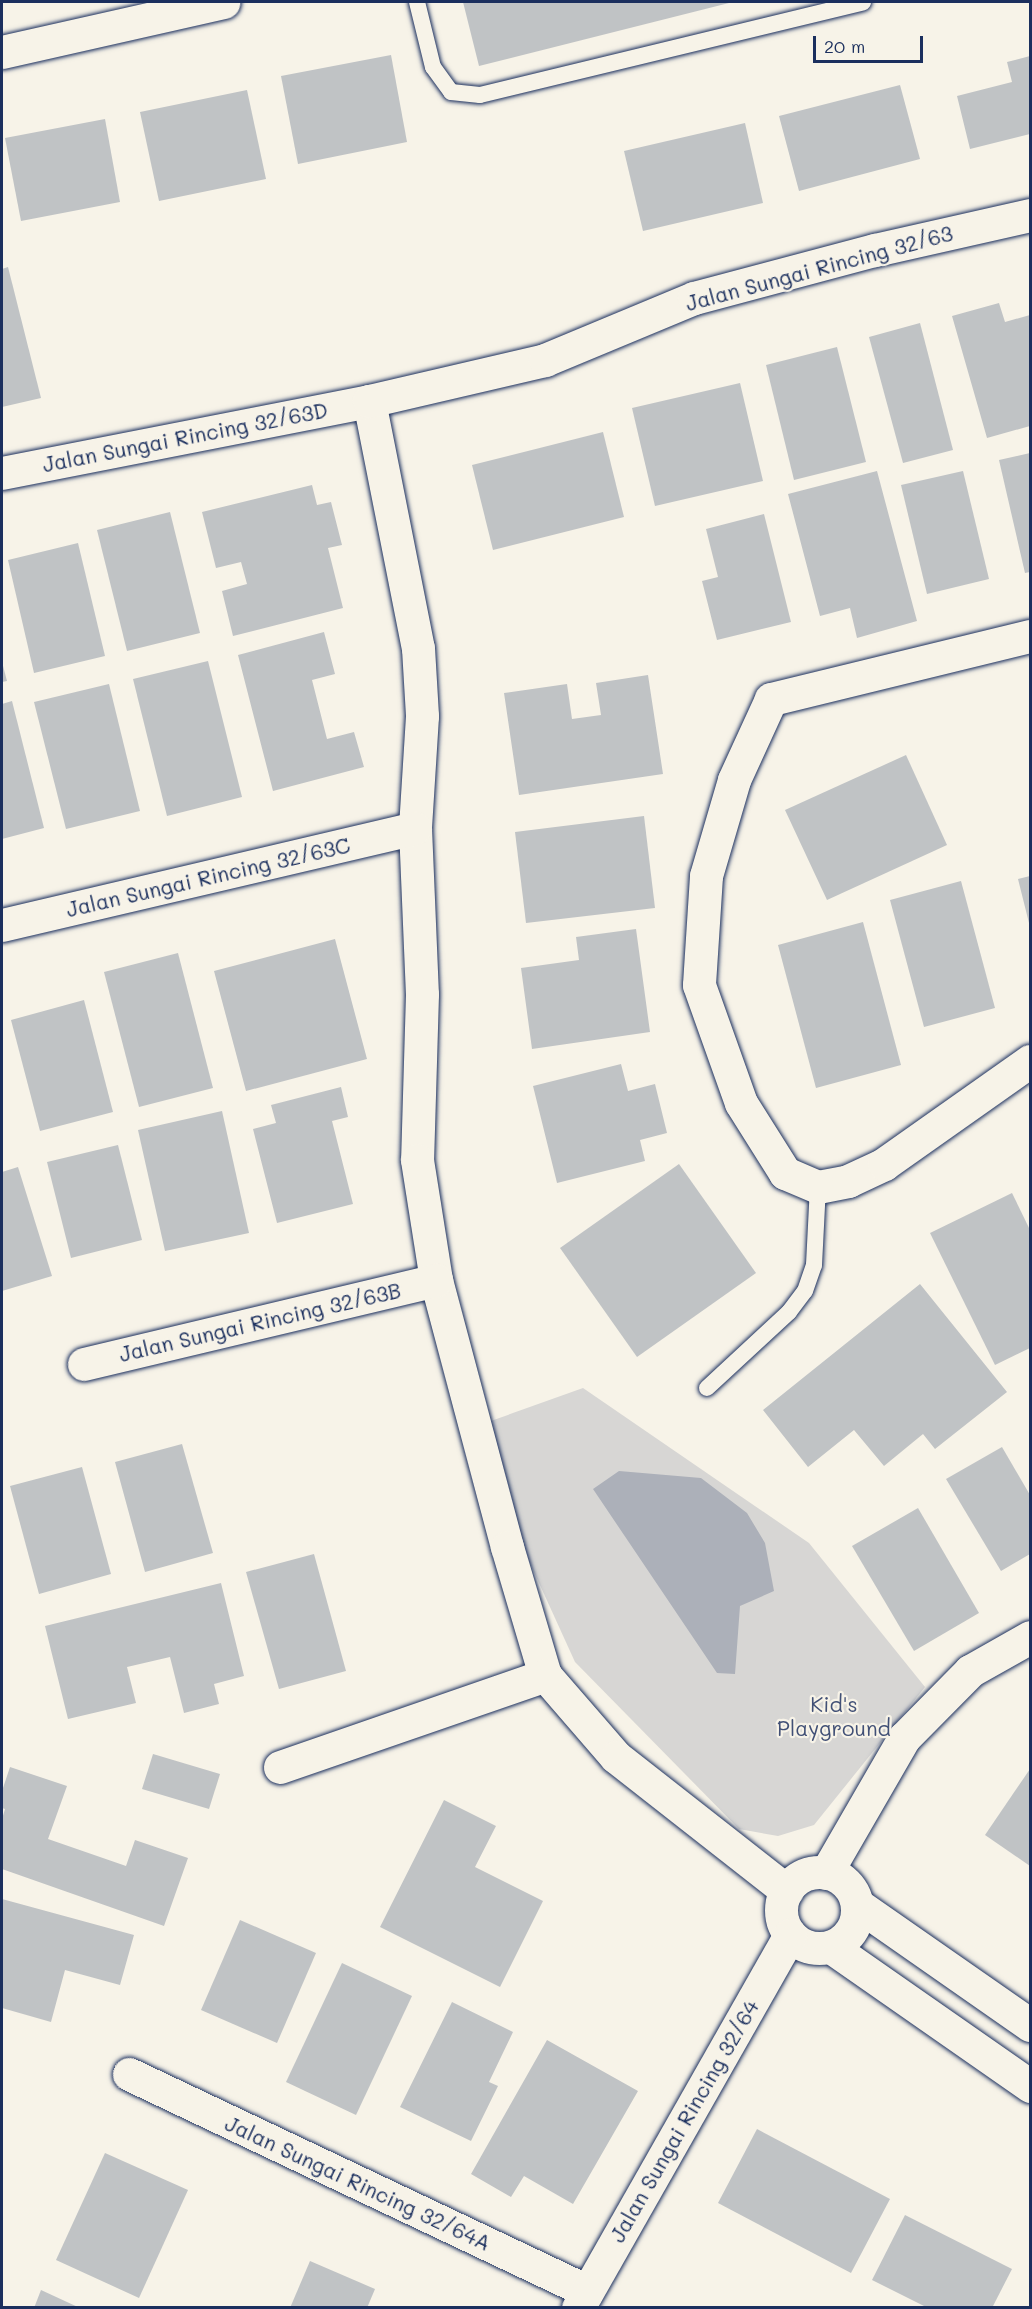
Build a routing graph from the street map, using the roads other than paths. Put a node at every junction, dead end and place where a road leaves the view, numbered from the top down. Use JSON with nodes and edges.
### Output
{"nodes":[{"id":1,"x":223,"y":2,"type":"edge"},
{"id":2,"x":417,"y":2,"type":"edge"},
{"id":3,"x":863,"y":2,"type":"edge"},
{"id":4,"x":2,"y":52,"type":"edge"},
{"id":5,"x":1030,"y":215,"type":"edge"},
{"id":6,"x":369,"y":401,"type":"junction"},
{"id":7,"x":2,"y":473,"type":"edge"},
{"id":8,"x":1030,"y":636,"type":"edge"},
{"id":9,"x":415,"y":828,"type":"junction"},
{"id":10,"x":2,"y":925,"type":"edge"},
{"id":11,"x":1030,"y":1061,"type":"edge"},
{"id":12,"x":818,"y":1187,"type":"junction"},
{"id":13,"x":436,"y":1280,"type":"junction"},
{"id":14,"x":84,"y":1364,"type":"dead end"},
{"id":15,"x":707,"y":1388,"type":"dead end"},
{"id":16,"x":1030,"y":1637,"type":"edge"},
{"id":17,"x":545,"y":1675,"type":"junction"},
{"id":18,"x":280,"y":1767,"type":"dead end"},
{"id":19,"x":826,"y":1873,"type":"junction"},
{"id":20,"x":787,"y":1891,"type":"junction"},
{"id":21,"x":858,"y":1905,"type":"junction"},
{"id":22,"x":790,"y":1935,"type":"junction"},
{"id":23,"x":831,"y":1947,"type":"junction"},
{"id":24,"x":1030,"y":2025,"type":"edge"},
{"id":25,"x":129,"y":2074,"type":"dead end"},
{"id":26,"x":1030,"y":2086,"type":"edge"},
{"id":27,"x":582,"y":2299,"type":"edge"}],
"edges":[{"from":1,"to":4,"type":"street"},
{"from":2,"to":3,"type":"lane"},
{"from":5,"to":6,"type":"street","name":"Jalan Sungai Rincing 32/63"},
{"from":6,"to":7,"type":"street","name":"Jalan Sungai Rincing 32/63D"},
{"from":6,"to":9,"type":"street"},
{"from":8,"to":12,"type":"street"},
{"from":9,"to":10,"type":"street","name":"Jalan Sungai Rincing 32/63C"},
{"from":9,"to":13,"type":"street"},
{"from":11,"to":12,"type":"street"},
{"from":12,"to":15,"type":"lane"},
{"from":13,"to":14,"type":"street","name":"Jalan Sungai Rincing 32/63B"},
{"from":13,"to":17,"type":"street"},
{"from":16,"to":19,"type":"street"},
{"from":17,"to":18,"type":"street"},
{"from":17,"to":20,"type":"street"},
{"from":19,"to":20,"type":"street"},
{"from":19,"to":21,"type":"street"},
{"from":20,"to":22,"type":"street"},
{"from":21,"to":23,"type":"street"},
{"from":21,"to":24,"type":"street"},
{"from":22,"to":23,"type":"street"},
{"from":22,"to":27,"type":"street","name":"Jalan Sungai Rincing 32/64"},
{"from":23,"to":26,"type":"street"},
{"from":25,"to":27,"type":"street","name":"Jalan Sungai Rincing 32/64A"}]}
